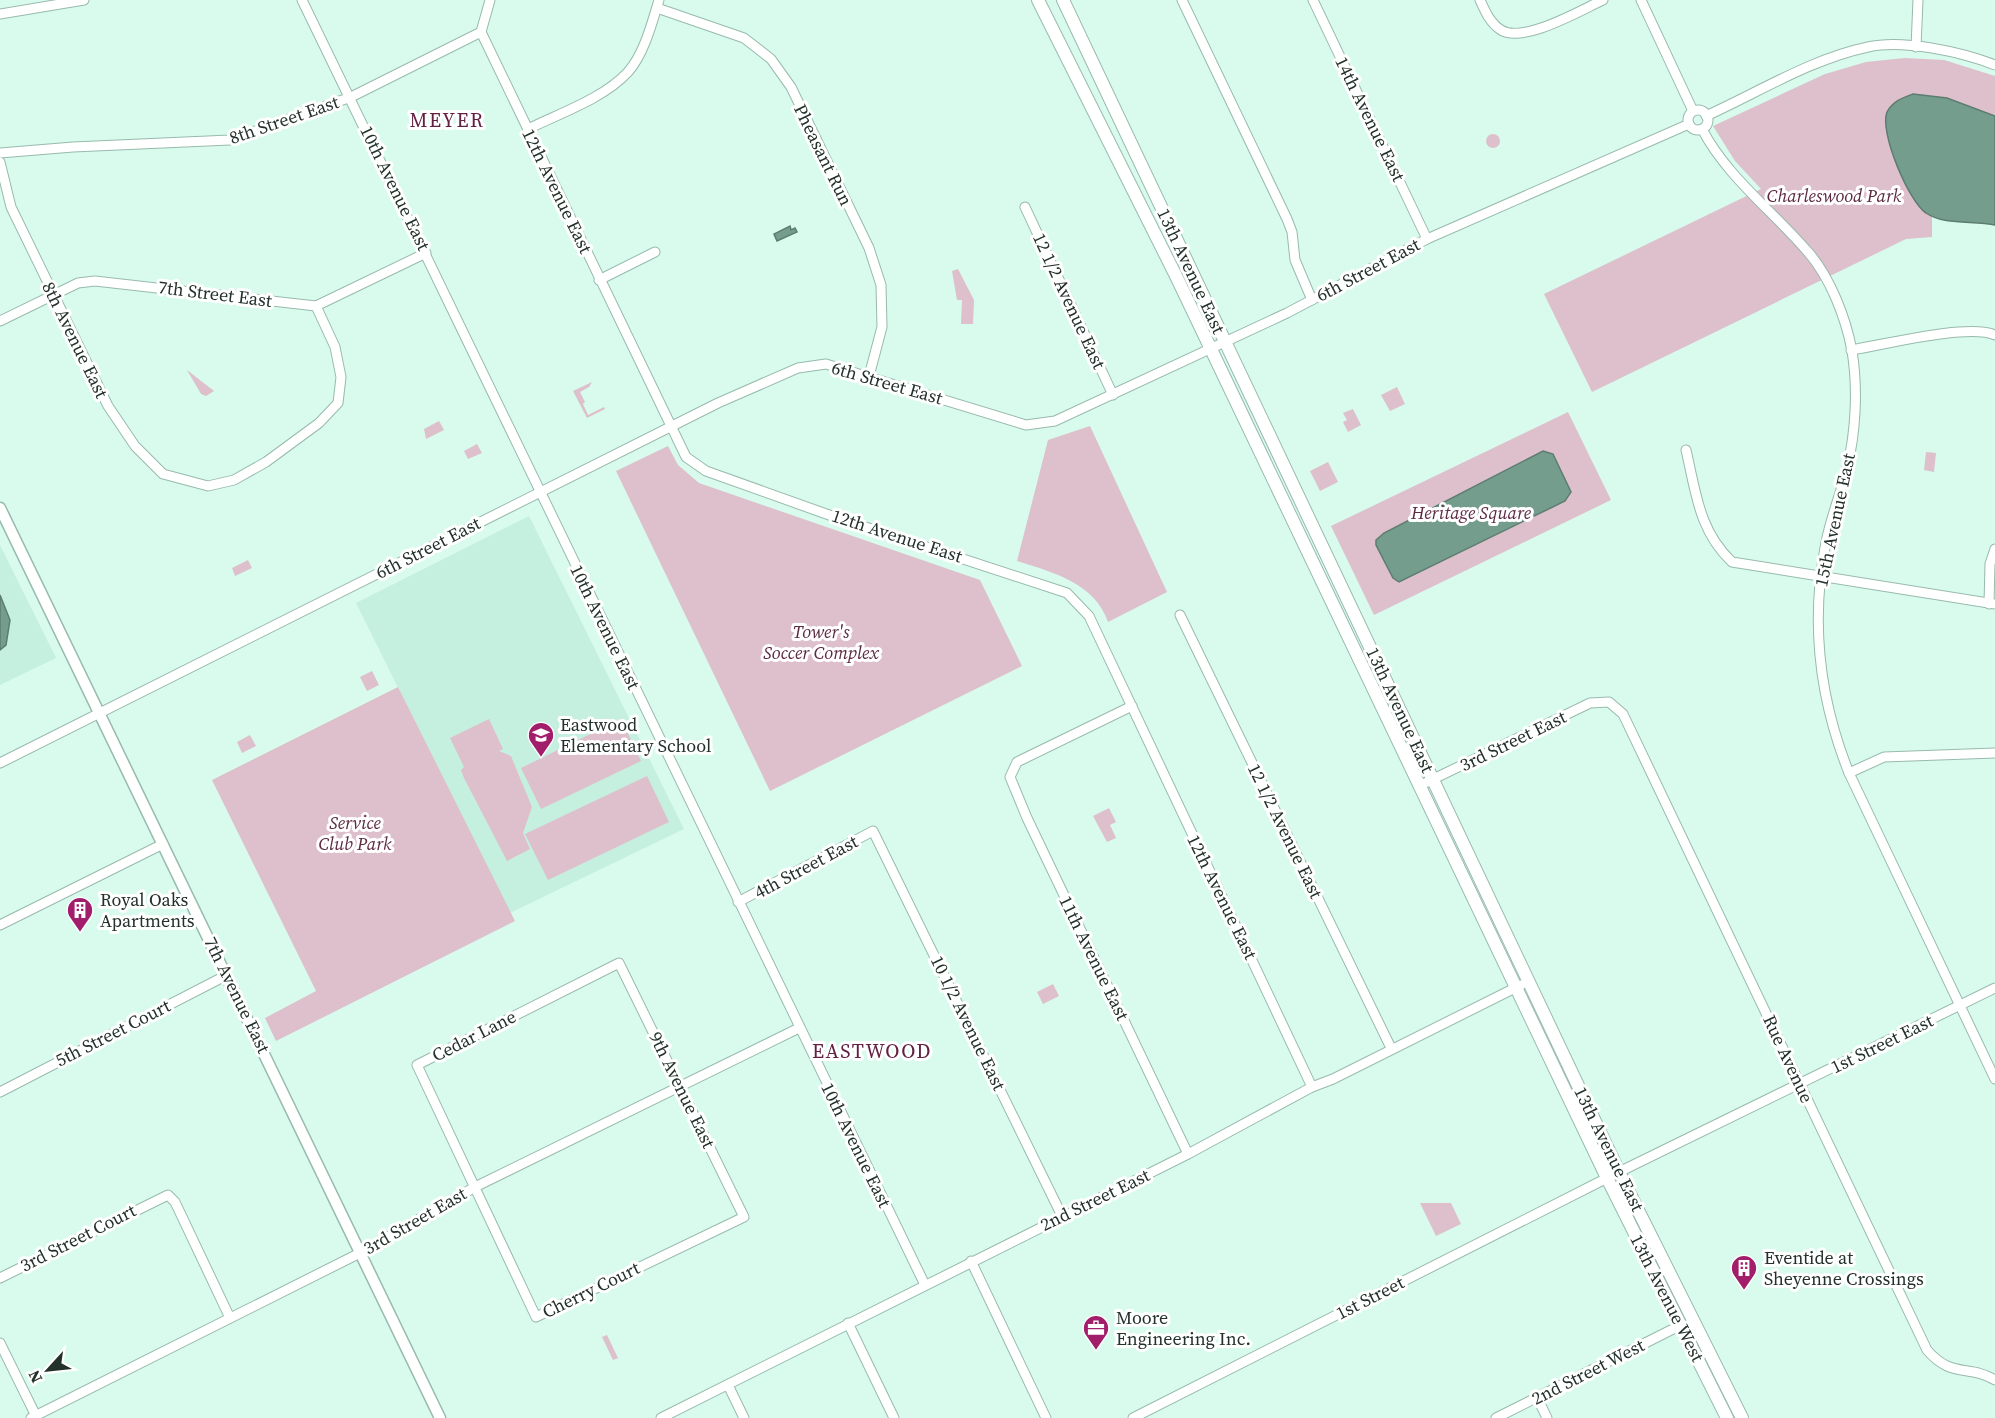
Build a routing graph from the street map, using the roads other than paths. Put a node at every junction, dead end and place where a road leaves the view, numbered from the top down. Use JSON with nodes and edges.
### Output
{"nodes":[{"id":1,"x":84,"y":0,"type":"edge"},
{"id":2,"x":302,"y":0,"type":"edge"},
{"id":3,"x":490,"y":0,"type":"edge"},
{"id":4,"x":1038,"y":0,"type":"edge"},
{"id":5,"x":1063,"y":0,"type":"edge"},
{"id":6,"x":1182,"y":0,"type":"edge"},
{"id":7,"x":1312,"y":0,"type":"edge"},
{"id":8,"x":1480,"y":0,"type":"edge"},
{"id":9,"x":1603,"y":0,"type":"edge"},
{"id":10,"x":1641,"y":0,"type":"edge"},
{"id":11,"x":1918,"y":0,"type":"edge"},
{"id":12,"x":658,"y":4,"type":"edge"},
{"id":13,"x":0,"y":14,"type":"edge"},
{"id":14,"x":481,"y":32,"type":"junction"},
{"id":15,"x":1916,"y":47,"type":"junction"},
{"id":16,"x":1995,"y":65,"type":"edge"},
{"id":17,"x":351,"y":97,"type":"junction"},
{"id":18,"x":1693,"y":111,"type":"junction"},
{"id":19,"x":1706,"y":116,"type":"junction"},
{"id":20,"x":1689,"y":124,"type":"junction"},
{"id":21,"x":528,"y":129,"type":"junction"},
{"id":22,"x":1702,"y":129,"type":"junction"},
{"id":23,"x":0,"y":153,"type":"edge"},
{"id":24,"x":0,"y":162,"type":"edge"},
{"id":25,"x":1024,"y":207,"type":"dead end"},
{"id":26,"x":1427,"y":239,"type":"junction"},
{"id":27,"x":655,"y":252,"type":"dead end"},
{"id":28,"x":426,"y":253,"type":"junction"},
{"id":29,"x":599,"y":280,"type":"junction"},
{"id":30,"x":53,"y":294,"type":"junction"},
{"id":31,"x":1312,"y":300,"type":"junction"},
{"id":32,"x":316,"y":306,"type":"junction"},
{"id":33,"x":0,"y":321,"type":"edge"},
{"id":34,"x":1995,"y":335,"type":"edge"},
{"id":35,"x":1225,"y":342,"type":"junction"},
{"id":36,"x":1211,"y":348,"type":"junction"},
{"id":37,"x":1851,"y":350,"type":"junction"},
{"id":38,"x":869,"y":376,"type":"junction"},
{"id":39,"x":1113,"y":394,"type":"junction"},
{"id":40,"x":670,"y":427,"type":"junction"},
{"id":41,"x":1686,"y":450,"type":"dead end"},
{"id":42,"x":541,"y":492,"type":"junction"},
{"id":43,"x":0,"y":508,"type":"edge"},
{"id":44,"x":1995,"y":549,"type":"edge"},
{"id":45,"x":1820,"y":578,"type":"junction"},
{"id":46,"x":1992,"y":604,"type":"edge"},
{"id":47,"x":1180,"y":615,"type":"dead end"},
{"id":48,"x":1609,"y":702,"type":"joint"},
{"id":49,"x":1132,"y":706,"type":"junction"},
{"id":50,"x":100,"y":712,"type":"junction"},
{"id":51,"x":1995,"y":753,"type":"edge"},
{"id":52,"x":0,"y":763,"type":"edge"},
{"id":53,"x":1849,"y":773,"type":"junction"},
{"id":54,"x":1432,"y":780,"type":"junction"},
{"id":55,"x":1419,"y":786,"type":"junction"},
{"id":56,"x":873,"y":831,"type":"joint"},
{"id":57,"x":164,"y":844,"type":"junction"},
{"id":58,"x":738,"y":902,"type":"junction"},
{"id":59,"x":0,"y":926,"type":"edge"},
{"id":60,"x":619,"y":963,"type":"joint"},
{"id":61,"x":227,"y":975,"type":"junction"},
{"id":62,"x":1529,"y":981,"type":"junction"},
{"id":63,"x":1516,"y":987,"type":"junction"},
{"id":64,"x":1995,"y":988,"type":"edge"},
{"id":65,"x":1960,"y":1005,"type":"junction"},
{"id":66,"x":800,"y":1028,"type":"junction"},
{"id":67,"x":1391,"y":1047,"type":"junction"},
{"id":68,"x":1995,"y":1079,"type":"edge"},
{"id":69,"x":1800,"y":1084,"type":"junction"},
{"id":70,"x":680,"y":1087,"type":"junction"},
{"id":71,"x":1312,"y":1087,"type":"junction"},
{"id":72,"x":0,"y":1092,"type":"edge"},
{"id":73,"x":1188,"y":1154,"type":"junction"},
{"id":74,"x":1619,"y":1172,"type":"junction"},
{"id":75,"x":1607,"y":1178,"type":"junction"},
{"id":76,"x":475,"y":1187,"type":"junction"},
{"id":77,"x":1062,"y":1216,"type":"junction"},
{"id":78,"x":744,"y":1217,"type":"joint"},
{"id":79,"x":360,"y":1253,"type":"junction"},
{"id":80,"x":971,"y":1262,"type":"junction"},
{"id":81,"x":2,"y":1277,"type":"edge"},
{"id":82,"x":925,"y":1285,"type":"junction"},
{"id":83,"x":230,"y":1318,"type":"junction"},
{"id":84,"x":848,"y":1323,"type":"junction"},
{"id":85,"x":1681,"y":1325,"type":"junction"},
{"id":86,"x":0,"y":1343,"type":"edge"},
{"id":87,"x":1995,"y":1380,"type":"edge"},
{"id":88,"x":728,"y":1384,"type":"junction"},
{"id":89,"x":1537,"y":1397,"type":"junction"},
{"id":90,"x":33,"y":1417,"type":"edge"},
{"id":91,"x":440,"y":1418,"type":"edge"},
{"id":92,"x":661,"y":1418,"type":"edge"},
{"id":93,"x":744,"y":1418,"type":"edge"},
{"id":94,"x":894,"y":1418,"type":"edge"},
{"id":95,"x":1046,"y":1418,"type":"edge"},
{"id":96,"x":1133,"y":1418,"type":"edge"},
{"id":97,"x":1496,"y":1418,"type":"edge"},
{"id":98,"x":1547,"y":1418,"type":"edge"},
{"id":99,"x":1727,"y":1418,"type":"edge"},
{"id":100,"x":1742,"y":1418,"type":"edge"}],
"edges":[{"from":1,"to":13,"type":"street"},
{"from":2,"to":17,"type":"street","name":"10th Avenue East"},
{"from":3,"to":14,"type":"street"},
{"from":4,"to":36,"type":"main road","name":"13th Avenue East"},
{"from":5,"to":35,"type":"main road","name":"13th Avenue East"},
{"from":6,"to":31,"type":"street"},
{"from":7,"to":26,"type":"street","name":"14th Avenue East"},
{"from":8,"to":9,"type":"street"},
{"from":10,"to":18,"type":"street"},
{"from":11,"to":15,"type":"street"},
{"from":12,"to":21,"type":"street"},
{"from":12,"to":38,"type":"street","name":"Pheasant Run"},
{"from":14,"to":17,"type":"street","name":"8th Street East"},
{"from":14,"to":21,"type":"street","name":"12th Avenue East"},
{"from":15,"to":16,"type":"street"},
{"from":15,"to":19,"type":"street"},
{"from":17,"to":23,"type":"street","name":"8th Street East"},
{"from":17,"to":28,"type":"street","name":"10th Avenue East"},
{"from":18,"to":19,"type":"street"},
{"from":18,"to":20,"type":"street"},
{"from":19,"to":22,"type":"street"},
{"from":20,"to":22,"type":"street"},
{"from":20,"to":26,"type":"street","name":"6th Street East"},
{"from":21,"to":29,"type":"street","name":"12th Avenue East"},
{"from":22,"to":37,"type":"street","name":"15th Avenue East"},
{"from":24,"to":30,"type":"street","name":"8th Avenue East"},
{"from":25,"to":39,"type":"street","name":"12 1/2 Avenue East"},
{"from":26,"to":31,"type":"street","name":"6th Street East"},
{"from":27,"to":29,"type":"street"},
{"from":28,"to":32,"type":"street"},
{"from":28,"to":42,"type":"street","name":"10th Avenue East"},
{"from":29,"to":40,"type":"street","name":"12th Avenue East"},
{"from":30,"to":32,"type":"street","name":"7th Street East"},
{"from":30,"to":32,"type":"street","name":"8th Avenue East"},
{"from":30,"to":33,"type":"street","name":"7th Street East"},
{"from":31,"to":35,"type":"street","name":"6th Street East"},
{"from":34,"to":37,"type":"street"},
{"from":35,"to":36,"type":"street","name":"6th Street East"},
{"from":35,"to":54,"type":"main road","name":"13th Avenue East"},
{"from":36,"to":39,"type":"street","name":"6th Street East"},
{"from":36,"to":55,"type":"main road","name":"13th Avenue East"},
{"from":37,"to":45,"type":"street","name":"15th Avenue East"},
{"from":38,"to":39,"type":"street","name":"6th Street East"},
{"from":38,"to":40,"type":"street","name":"6th Street East"},
{"from":40,"to":42,"type":"street","name":"6th Street East"},
{"from":40,"to":49,"type":"street","name":"12th Avenue East"},
{"from":41,"to":45,"type":"street"},
{"from":42,"to":50,"type":"street","name":"6th Street East"},
{"from":42,"to":58,"type":"street","name":"10th Avenue East"},
{"from":43,"to":50,"type":"street","name":"7th Avenue East"},
{"from":44,"to":46,"type":"street"},
{"from":45,"to":46,"type":"street"},
{"from":45,"to":53,"type":"street","name":"15th Avenue East"},
{"from":47,"to":67,"type":"street","name":"12 1/2 Avenue East"},
{"from":48,"to":54,"type":"street","name":"3rd Street East"},
{"from":48,"to":69,"type":"street","name":"Rue Avenue"},
{"from":49,"to":71,"type":"street","name":"12th Avenue East"},
{"from":49,"to":73,"type":"street","name":"11th Avenue East"},
{"from":50,"to":52,"type":"street","name":"6th Street East"},
{"from":50,"to":57,"type":"street","name":"7th Avenue East"},
{"from":51,"to":53,"type":"street"},
{"from":53,"to":65,"type":"street","name":"15th Avenue East"},
{"from":54,"to":55,"type":"street","name":"3rd Street East"},
{"from":54,"to":62,"type":"main road","name":"13th Avenue East"},
{"from":55,"to":63,"type":"main road","name":"13th Avenue East"},
{"from":56,"to":58,"type":"street","name":"4th Street East"},
{"from":56,"to":77,"type":"street","name":"10 1/2 Avenue East"},
{"from":57,"to":59,"type":"street"},
{"from":57,"to":61,"type":"street","name":"7th Avenue East"},
{"from":58,"to":66,"type":"street","name":"10th Avenue East"},
{"from":60,"to":70,"type":"street","name":"9th Avenue East"},
{"from":60,"to":76,"type":"street","name":"Cedar Lane"},
{"from":61,"to":72,"type":"street","name":"5th Street Court"},
{"from":61,"to":79,"type":"street","name":"7th Avenue East"},
{"from":62,"to":63,"type":"street","name":"2nd Street East"},
{"from":62,"to":74,"type":"main road","name":"13th Avenue East"},
{"from":63,"to":67,"type":"street","name":"2nd Street East"},
{"from":63,"to":75,"type":"main road","name":"13th Avenue East"},
{"from":64,"to":65,"type":"street","name":"1st Street East"},
{"from":65,"to":68,"type":"street","name":"15th Avenue East"},
{"from":65,"to":69,"type":"street","name":"1st Street East"},
{"from":66,"to":70,"type":"street","name":"3rd Street East"},
{"from":66,"to":82,"type":"street","name":"10th Avenue East"},
{"from":67,"to":71,"type":"street","name":"2nd Street East"},
{"from":69,"to":74,"type":"street","name":"1st Street East"},
{"from":69,"to":87,"type":"street","name":"Rue Avenue"},
{"from":70,"to":76,"type":"street","name":"3rd Street East"},
{"from":70,"to":78,"type":"street","name":"9th Avenue East"},
{"from":71,"to":73,"type":"street","name":"2nd Street East"},
{"from":73,"to":77,"type":"street","name":"2nd Street East"},
{"from":74,"to":75,"type":"street","name":"1st Street East"},
{"from":74,"to":100,"type":"main road","name":"13th Avenue East"},
{"from":75,"to":85,"type":"main road","name":"13th Avenue West"},
{"from":75,"to":96,"type":"street","name":"1st Street"},
{"from":76,"to":78,"type":"street","name":"Cherry Court"},
{"from":76,"to":79,"type":"street","name":"3rd Street East"},
{"from":77,"to":80,"type":"street","name":"2nd Street East"},
{"from":79,"to":83,"type":"street","name":"3rd Street East"},
{"from":79,"to":91,"type":"street","name":"7th Avenue East"},
{"from":80,"to":82,"type":"street","name":"2nd Street East"},
{"from":80,"to":95,"type":"street"},
{"from":81,"to":83,"type":"street","name":"3rd Street Court"},
{"from":82,"to":84,"type":"street","name":"2nd Street East"},
{"from":83,"to":90,"type":"street","name":"3rd Street East"},
{"from":84,"to":88,"type":"street","name":"2nd Street East"},
{"from":84,"to":94,"type":"street"},
{"from":85,"to":89,"type":"street","name":"2nd Street West"},
{"from":85,"to":99,"type":"main road","name":"13th Avenue West"},
{"from":86,"to":90,"type":"street"},
{"from":88,"to":92,"type":"street","name":"2nd Street East"},
{"from":88,"to":93,"type":"street"},
{"from":89,"to":97,"type":"street","name":"2nd Street West"},
{"from":89,"to":98,"type":"street"}]}
